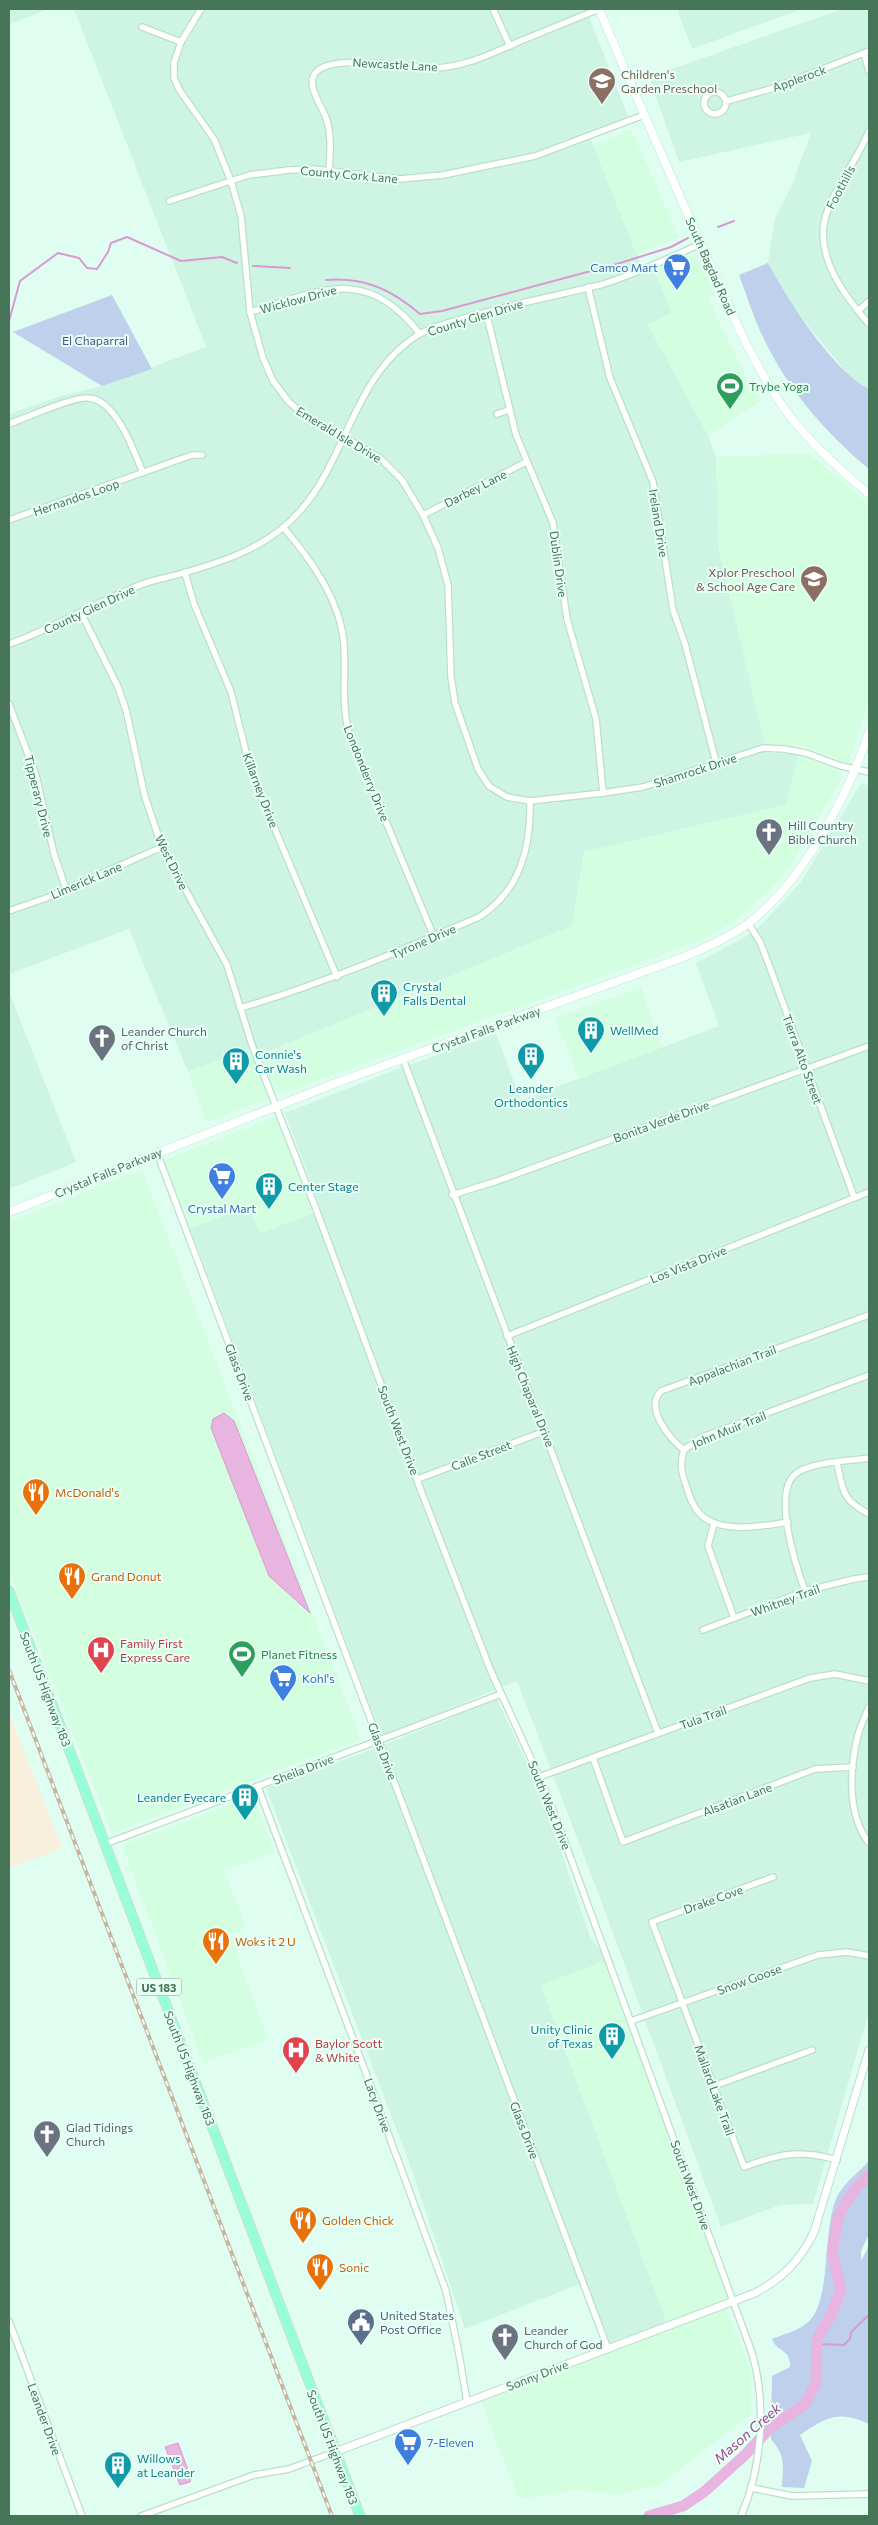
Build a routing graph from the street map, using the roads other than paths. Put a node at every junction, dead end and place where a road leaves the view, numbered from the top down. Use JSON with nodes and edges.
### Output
{"nodes":[{"id":1,"x":201,"y":9,"type":"edge"},
{"id":2,"x":493,"y":9,"type":"edge"},
{"id":3,"x":599,"y":9,"type":"edge"},
{"id":4,"x":142,"y":27,"type":"dead end"},
{"id":5,"x":181,"y":42,"type":"junction"},
{"id":6,"x":510,"y":46,"type":"junction"},
{"id":7,"x":867,"y":52,"type":"edge"},
{"id":8,"x":869,"y":71,"type":"edge"},
{"id":9,"x":726,"y":101,"type":"junction"},
{"id":10,"x":644,"y":115,"type":"junction"},
{"id":11,"x":869,"y":131,"type":"edge"},
{"id":12,"x":329,"y":171,"type":"junction"},
{"id":13,"x":231,"y":181,"type":"junction"},
{"id":14,"x":169,"y":200,"type":"dead end"},
{"id":15,"x":701,"y":244,"type":"junction"},
{"id":16,"x":588,"y":288,"type":"junction"},
{"id":17,"x":869,"y":301,"type":"edge"},
{"id":18,"x":858,"y":311,"type":"junction"},
{"id":19,"x":250,"y":312,"type":"junction"},
{"id":20,"x":486,"y":312,"type":"junction"},
{"id":21,"x":869,"y":324,"type":"edge"},
{"id":22,"x":420,"y":334,"type":"junction"},
{"id":23,"x":509,"y":410,"type":"junction"},
{"id":24,"x":496,"y":414,"type":"dead end"},
{"id":25,"x":9,"y":424,"type":"edge"},
{"id":26,"x":343,"y":438,"type":"junction"},
{"id":27,"x":202,"y":455,"type":"dead end"},
{"id":28,"x":526,"y":462,"type":"junction"},
{"id":29,"x":143,"y":473,"type":"junction"},
{"id":30,"x":869,"y":494,"type":"edge"},
{"id":31,"x":423,"y":514,"type":"junction"},
{"id":32,"x":9,"y":520,"type":"edge"},
{"id":33,"x":284,"y":528,"type":"junction"},
{"id":34,"x":185,"y":573,"type":"junction"},
{"id":35,"x":82,"y":613,"type":"junction"},
{"id":36,"x":9,"y":644,"type":"edge"},
{"id":37,"x":9,"y":704,"type":"edge"},
{"id":38,"x":869,"y":732,"type":"edge"},
{"id":39,"x":716,"y":762,"type":"junction"},
{"id":40,"x":857,"y":768,"type":"junction"},
{"id":41,"x":869,"y":772,"type":"edge"},
{"id":42,"x":603,"y":793,"type":"junction"},
{"id":43,"x":530,"y":801,"type":"junction"},
{"id":44,"x":162,"y":847,"type":"junction"},
{"id":45,"x":66,"y":889,"type":"junction"},
{"id":46,"x":9,"y":912,"type":"edge"},
{"id":47,"x":748,"y":923,"type":"junction"},
{"id":48,"x":434,"y":936,"type":"junction"},
{"id":49,"x":336,"y":977,"type":"junction"},
{"id":50,"x":240,"y":1008,"type":"junction"},
{"id":51,"x":869,"y":1046,"type":"edge"},
{"id":52,"x":402,"y":1059,"type":"junction"},
{"id":53,"x":806,"y":1068,"type":"junction"},
{"id":54,"x":277,"y":1106,"type":"junction"},
{"id":55,"x":157,"y":1153,"type":"junction"},
{"id":56,"x":869,"y":1192,"type":"edge"},
{"id":57,"x":452,"y":1195,"type":"junction"},
{"id":58,"x":854,"y":1197,"type":"junction"},
{"id":59,"x":9,"y":1212,"type":"edge"},
{"id":60,"x":869,"y":1315,"type":"edge"},
{"id":61,"x":507,"y":1336,"type":"junction"},
{"id":62,"x":869,"y":1375,"type":"edge"},
{"id":63,"x":545,"y":1431,"type":"junction"},
{"id":64,"x":684,"y":1450,"type":"junction"},
{"id":65,"x":869,"y":1458,"type":"edge"},
{"id":66,"x":837,"y":1463,"type":"junction"},
{"id":67,"x":418,"y":1479,"type":"junction"},
{"id":68,"x":869,"y":1514,"type":"edge"},
{"id":69,"x":788,"y":1522,"type":"junction"},
{"id":70,"x":714,"y":1523,"type":"junction"},
{"id":71,"x":869,"y":1577,"type":"edge"},
{"id":72,"x":805,"y":1591,"type":"junction"},
{"id":73,"x":9,"y":1592,"type":"edge"},
{"id":74,"x":734,"y":1618,"type":"junction"},
{"id":75,"x":703,"y":1630,"type":"dead end"},
{"id":76,"x":869,"y":1681,"type":"edge"},
{"id":77,"x":501,"y":1694,"type":"junction"},
{"id":78,"x":869,"y":1707,"type":"edge"},
{"id":79,"x":658,"y":1734,"type":"junction"},
{"id":80,"x":379,"y":1741,"type":"junction"},
{"id":81,"x":593,"y":1758,"type":"junction"},
{"id":82,"x":853,"y":1767,"type":"junction"},
{"id":83,"x":540,"y":1777,"type":"junction"},
{"id":84,"x":258,"y":1786,"type":"junction"},
{"id":85,"x":105,"y":1844,"type":"junction"},
{"id":86,"x":869,"y":1844,"type":"edge"},
{"id":87,"x":773,"y":1877,"type":"dead end"},
{"id":88,"x":652,"y":1922,"type":"joint"},
{"id":89,"x":869,"y":1956,"type":"edge"},
{"id":90,"x":683,"y":2003,"type":"junction"},
{"id":91,"x":631,"y":2021,"type":"junction"},
{"id":92,"x":812,"y":2050,"type":"dead end"},
{"id":93,"x":869,"y":2050,"type":"edge"},
{"id":94,"x":714,"y":2086,"type":"junction"},
{"id":95,"x":837,"y":2160,"type":"junction"},
{"id":96,"x":733,"y":2302,"type":"junction"},
{"id":97,"x":9,"y":2321,"type":"edge"},
{"id":98,"x":608,"y":2349,"type":"junction"},
{"id":99,"x":467,"y":2402,"type":"junction"},
{"id":100,"x":335,"y":2452,"type":"junction"},
{"id":101,"x":752,"y":2488,"type":"junction"},
{"id":102,"x":869,"y":2494,"type":"edge"},
{"id":103,"x":82,"y":2516,"type":"edge"},
{"id":104,"x":141,"y":2516,"type":"edge"},
{"id":105,"x":360,"y":2516,"type":"edge"},
{"id":106,"x":741,"y":2516,"type":"edge"}],
"edges":[{"from":1,"to":5,"type":"street","name":"Emerald Isle Drive"},
{"from":2,"to":6,"type":"street"},
{"from":3,"to":6,"type":"street","name":"Newcastle Lane"},
{"from":3,"to":10,"type":"main road","name":"South Bagdad Road"},
{"from":4,"to":5,"type":"street"},
{"from":5,"to":13,"type":"street","name":"Emerald Isle Drive"},
{"from":6,"to":12,"type":"street","name":"Newcastle Lane"},
{"from":7,"to":8,"type":"street"},
{"from":7,"to":9,"type":"street","name":"Applerock"},
{"from":9,"to":9,"type":"street","name":"Applerock"},
{"from":10,"to":12,"type":"street","name":"County Cork Lane"},
{"from":10,"to":15,"type":"main road","name":"South Bagdad Road"},
{"from":11,"to":18,"type":"street","name":"Foothills"},
{"from":12,"to":13,"type":"street","name":"County Cork Lane"},
{"from":13,"to":14,"type":"street","name":"County Cork Lane"},
{"from":13,"to":19,"type":"street","name":"Emerald Isle Drive"},
{"from":15,"to":16,"type":"street","name":"County Glen Drive"},
{"from":15,"to":30,"type":"main road","name":"South Bagdad Road"},
{"from":16,"to":20,"type":"street","name":"County Glen Drive"},
{"from":16,"to":39,"type":"street","name":"Ireland Drive"},
{"from":17,"to":18,"type":"street"},
{"from":18,"to":21,"type":"street","name":"Foothills"},
{"from":19,"to":22,"type":"street","name":"Wicklow Drive"},
{"from":19,"to":26,"type":"street","name":"Emerald Isle Drive"},
{"from":20,"to":22,"type":"street","name":"County Glen Drive"},
{"from":20,"to":23,"type":"street","name":"Dublin Drive"},
{"from":22,"to":26,"type":"street","name":"County Glen Drive"},
{"from":23,"to":24,"type":"street"},
{"from":23,"to":28,"type":"street","name":"Dublin Drive"},
{"from":25,"to":29,"type":"street"},
{"from":26,"to":31,"type":"street","name":"Emerald Isle Drive"},
{"from":26,"to":33,"type":"street","name":"County Glen Drive"},
{"from":27,"to":29,"type":"street","name":"Hernandos Loop"},
{"from":28,"to":31,"type":"street","name":"Darbey Lane"},
{"from":28,"to":42,"type":"street","name":"Dublin Drive"},
{"from":29,"to":32,"type":"street","name":"Hernandos Loop"},
{"from":31,"to":43,"type":"street","name":"Emerald Isle Drive"},
{"from":33,"to":34,"type":"street","name":"County Glen Drive"},
{"from":33,"to":48,"type":"street","name":"Londonderry Drive"},
{"from":34,"to":35,"type":"street","name":"County Glen Drive"},
{"from":34,"to":49,"type":"street","name":"Killarney Drive"},
{"from":35,"to":36,"type":"street","name":"County Glen Drive"},
{"from":35,"to":44,"type":"street","name":"West Drive"},
{"from":37,"to":45,"type":"street","name":"Tipperary Drive"},
{"from":38,"to":40,"type":"main road","name":"Crystal Falls Parkway"},
{"from":39,"to":40,"type":"street","name":"Shamrock Drive"},
{"from":39,"to":42,"type":"street","name":"Shamrock Drive"},
{"from":40,"to":41,"type":"street","name":"Shamrock Drive"},
{"from":40,"to":47,"type":"main road","name":"Crystal Falls Parkway"},
{"from":42,"to":43,"type":"street","name":"Shamrock Drive"},
{"from":43,"to":48,"type":"street","name":"Tyrone Drive"},
{"from":44,"to":45,"type":"street","name":"Limerick Lane"},
{"from":44,"to":50,"type":"street","name":"West Drive"},
{"from":45,"to":46,"type":"street","name":"Limerick Lane"},
{"from":47,"to":52,"type":"main road","name":"Crystal Falls Parkway"},
{"from":47,"to":53,"type":"street","name":"Tierra Alto Street"},
{"from":48,"to":49,"type":"street","name":"Tyrone Drive"},
{"from":49,"to":50,"type":"street","name":"Tyrone Drive"},
{"from":50,"to":54,"type":"street","name":"West Drive"},
{"from":51,"to":53,"type":"street","name":"Bonita Verde Drive"},
{"from":52,"to":54,"type":"main road","name":"Crystal Falls Parkway"},
{"from":52,"to":57,"type":"street","name":"High Chaparal Drive"},
{"from":53,"to":57,"type":"street","name":"Bonita Verde Drive"},
{"from":53,"to":58,"type":"street","name":"Tierra Alto Street"},
{"from":54,"to":55,"type":"main road","name":"Crystal Falls Parkway"},
{"from":54,"to":67,"type":"street","name":"South West Drive"},
{"from":55,"to":59,"type":"main road","name":"Crystal Falls Parkway"},
{"from":55,"to":80,"type":"street","name":"Glass Drive"},
{"from":56,"to":58,"type":"street","name":"Los Vista Drive"},
{"from":57,"to":61,"type":"street","name":"High Chaparal Drive"},
{"from":58,"to":61,"type":"street","name":"Los Vista Drive"},
{"from":60,"to":64,"type":"street","name":"Appalachian Trail"},
{"from":61,"to":63,"type":"street","name":"High Chaparal Drive"},
{"from":62,"to":64,"type":"street","name":"John Muir Trail"},
{"from":63,"to":67,"type":"street","name":"Calle Street"},
{"from":63,"to":79,"type":"street","name":"High Chaparal Drive"},
{"from":64,"to":70,"type":"street","name":"John Muir Trail"},
{"from":65,"to":66,"type":"street"},
{"from":66,"to":68,"type":"street"},
{"from":66,"to":69,"type":"street"},
{"from":67,"to":77,"type":"street","name":"South West Drive"},
{"from":69,"to":70,"type":"street"},
{"from":69,"to":72,"type":"street"},
{"from":70,"to":74,"type":"street"},
{"from":71,"to":72,"type":"street","name":"Whitney Trail"},
{"from":72,"to":74,"type":"street","name":"Whitney Trail"},
{"from":73,"to":85,"type":"main road","name":"South US Highway 183","number":"US 183"},
{"from":74,"to":75,"type":"street","name":"Whitney Trail"},
{"from":76,"to":79,"type":"street","name":"Tula Trail"},
{"from":77,"to":80,"type":"street","name":"Sheila Drive"},
{"from":77,"to":83,"type":"street","name":"South West Drive"},
{"from":78,"to":82,"type":"street"},
{"from":79,"to":81,"type":"street","name":"Tula Trail"},
{"from":80,"to":84,"type":"street","name":"Sheila Drive"},
{"from":80,"to":98,"type":"street","name":"Glass Drive"},
{"from":81,"to":82,"type":"street","name":"Alsatian Lane"},
{"from":81,"to":83,"type":"street","name":"Tula Trail"},
{"from":82,"to":86,"type":"street"},
{"from":83,"to":91,"type":"street","name":"South West Drive"},
{"from":84,"to":85,"type":"street","name":"Sheila Drive"},
{"from":84,"to":99,"type":"street","name":"Lacy Drive"},
{"from":85,"to":100,"type":"main road","name":"South US Highway 183","number":"US 183"},
{"from":87,"to":88,"type":"street","name":"Drake Cove"},
{"from":88,"to":90,"type":"street","name":"Mallard Lake Trail"},
{"from":89,"to":90,"type":"street","name":"Snow Goose"},
{"from":90,"to":91,"type":"street","name":"Snow Goose"},
{"from":90,"to":94,"type":"street","name":"Mallard Lake Trail"},
{"from":91,"to":96,"type":"street","name":"South West Drive"},
{"from":92,"to":94,"type":"street"},
{"from":93,"to":95,"type":"street","name":"Sonny Drive"},
{"from":94,"to":95,"type":"street","name":"Mallard Lake Trail"},
{"from":95,"to":96,"type":"street","name":"Sonny Drive"},
{"from":96,"to":98,"type":"street","name":"Sonny Drive"},
{"from":96,"to":101,"type":"street","name":"South West Drive"},
{"from":97,"to":103,"type":"street","name":"Leander Drive"},
{"from":98,"to":99,"type":"street","name":"Sonny Drive"},
{"from":99,"to":100,"type":"street","name":"Sonny Drive"},
{"from":100,"to":104,"type":"street","name":"Sonny Drive"},
{"from":100,"to":105,"type":"main road","name":"South US Highway 183","number":"US 183"},
{"from":101,"to":102,"type":"street"},
{"from":101,"to":106,"type":"street","name":"South West Drive"}]}
